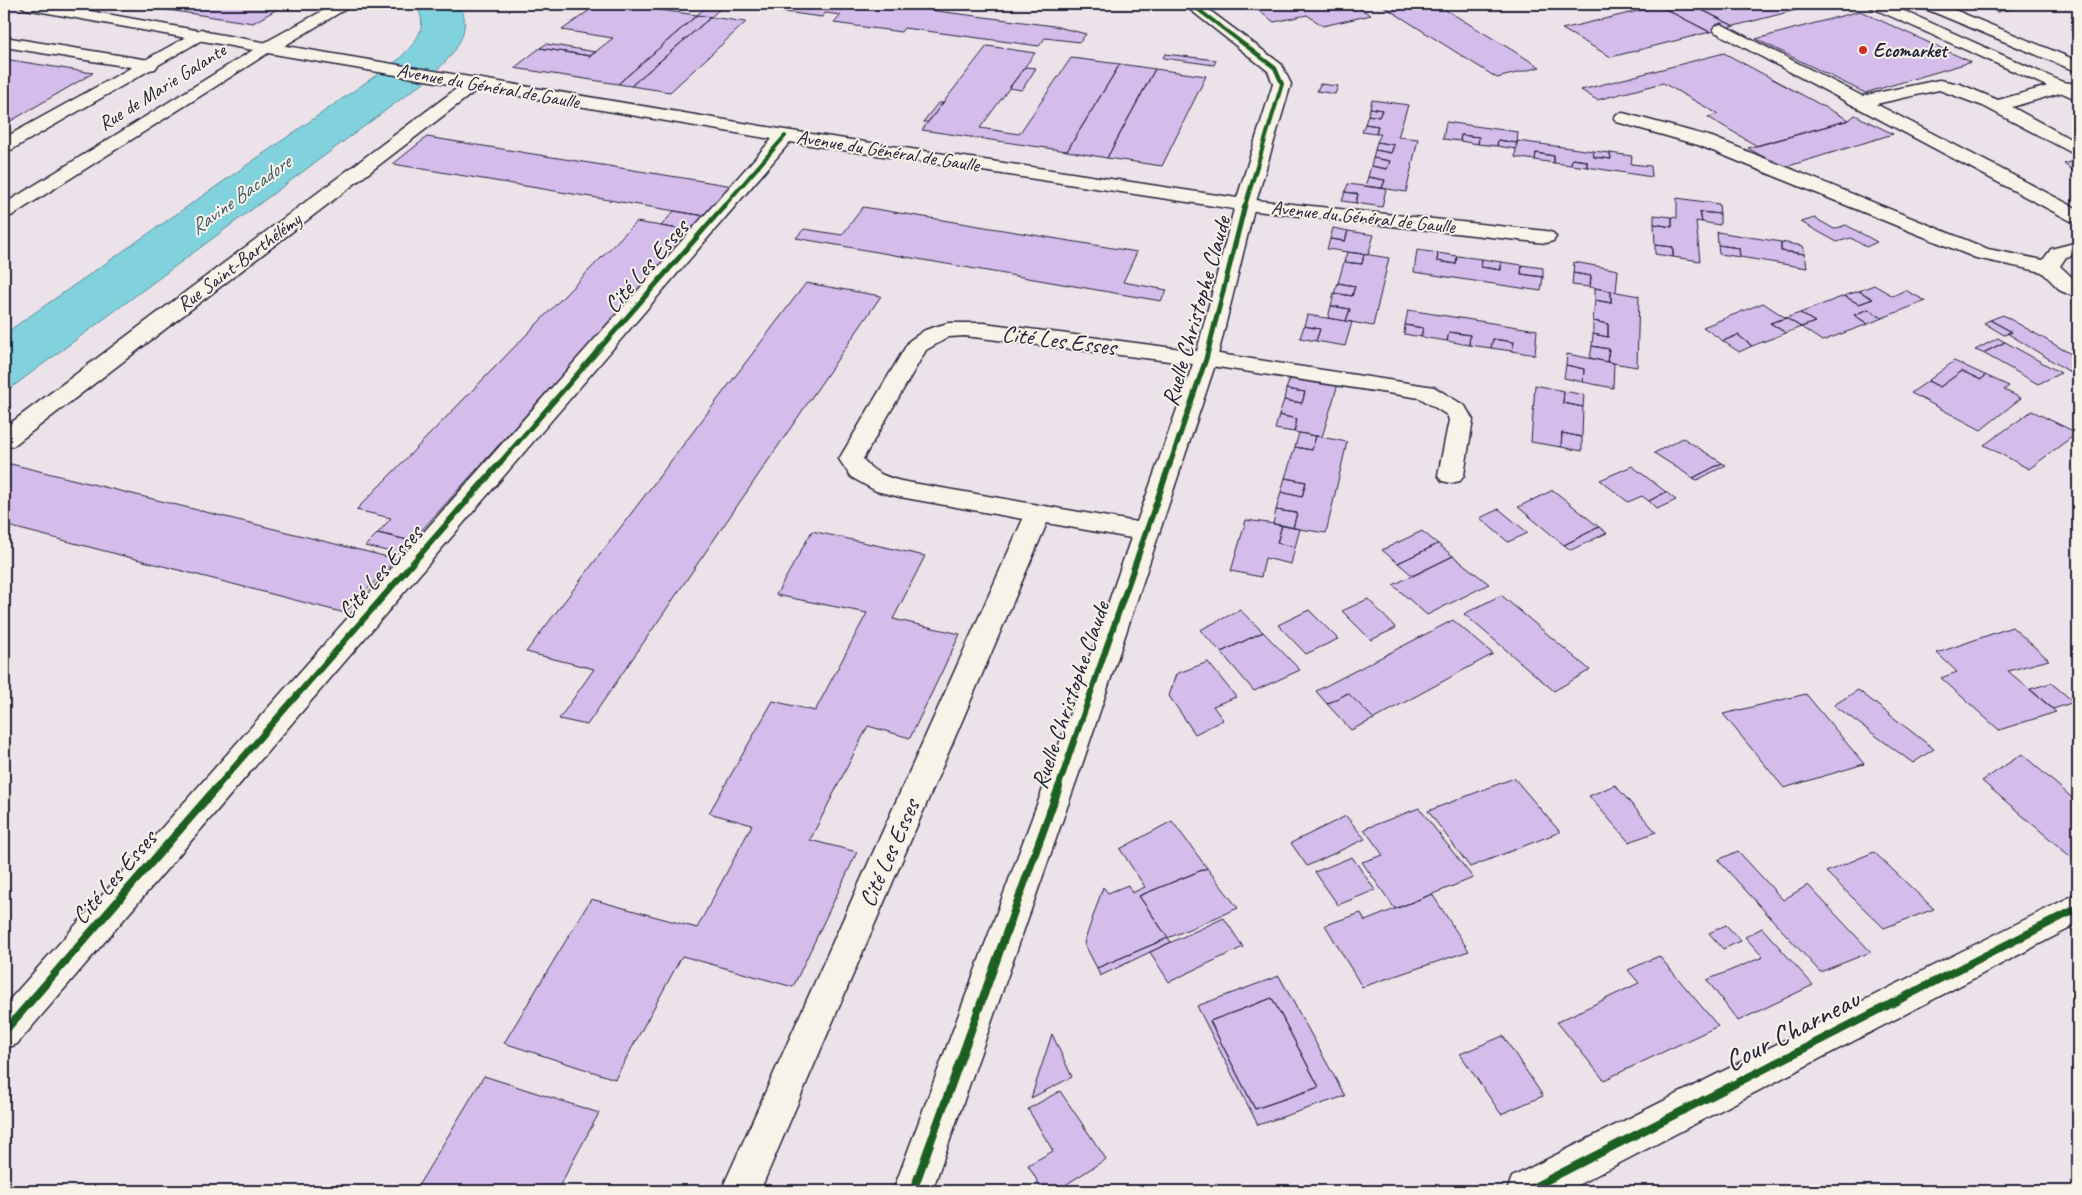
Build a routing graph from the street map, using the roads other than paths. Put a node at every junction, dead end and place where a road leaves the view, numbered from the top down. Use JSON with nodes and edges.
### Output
{"nodes":[{"id":1,"x":26,"y":4,"type":"edge"},
{"id":2,"x":346,"y":4,"type":"edge"},
{"id":3,"x":1191,"y":4,"type":"edge"},
{"id":4,"x":1876,"y":4,"type":"edge"},
{"id":5,"x":1926,"y":4,"type":"edge"},
{"id":6,"x":1721,"y":29,"type":"dead end"},
{"id":7,"x":201,"y":34,"type":"junction"},
{"id":8,"x":4,"y":42,"type":"edge"},
{"id":9,"x":268,"y":48,"type":"junction"},
{"id":10,"x":150,"y":65,"type":"junction"},
{"id":11,"x":2077,"y":65,"type":"edge"},
{"id":12,"x":464,"y":82,"type":"junction"},
{"id":13,"x":2070,"y":88,"type":"edge"},
{"id":14,"x":2078,"y":95,"type":"edge"},
{"id":15,"x":1860,"y":102,"type":"junction"},
{"id":16,"x":1995,"y":106,"type":"junction"},
{"id":17,"x":1623,"y":118,"type":"dead end"},
{"id":18,"x":785,"y":136,"type":"junction"},
{"id":19,"x":4,"y":146,"type":"edge"},
{"id":20,"x":2078,"y":150,"type":"edge"},
{"id":21,"x":1245,"y":205,"type":"junction"},
{"id":22,"x":4,"y":212,"type":"edge"},
{"id":23,"x":2078,"y":217,"type":"edge"},
{"id":24,"x":1546,"y":237,"type":"dead end"},
{"id":25,"x":2078,"y":248,"type":"edge"},
{"id":26,"x":2049,"y":267,"type":"junction"},
{"id":27,"x":2078,"y":292,"type":"edge"},
{"id":28,"x":1206,"y":359,"type":"junction"},
{"id":29,"x":4,"y":440,"type":"edge"},
{"id":30,"x":1451,"y":475,"type":"dead end"},
{"id":31,"x":1038,"y":514,"type":"junction"},
{"id":32,"x":1146,"y":532,"type":"junction"},
{"id":33,"x":2078,"y":908,"type":"edge"},
{"id":34,"x":4,"y":1032,"type":"edge"},
{"id":35,"x":740,"y":1191,"type":"edge"},
{"id":36,"x":913,"y":1191,"type":"edge"},
{"id":37,"x":1526,"y":1191,"type":"edge"}],
"edges":[{"from":1,"to":7,"type":"street","name":"Avenue du Général de Gaulle"},
{"from":2,"to":9,"type":"street","name":"Rue de Marie Galante"},
{"from":3,"to":21,"type":"street","name":"Ruelle Christophe Claude"},
{"from":4,"to":13,"type":"street"},
{"from":5,"to":11,"type":"street"},
{"from":6,"to":15,"type":"street"},
{"from":7,"to":9,"type":"street","name":"Avenue du Général de Gaulle"},
{"from":7,"to":10,"type":"street"},
{"from":8,"to":10,"type":"street"},
{"from":9,"to":12,"type":"street","name":"Avenue du Général de Gaulle"},
{"from":9,"to":22,"type":"street","name":"Rue de Marie Galante"},
{"from":10,"to":19,"type":"street"},
{"from":12,"to":18,"type":"street","name":"Avenue du Général de Gaulle"},
{"from":12,"to":29,"type":"street","name":"Rue Saint-Barthélémy"},
{"from":13,"to":14,"type":"street"},
{"from":13,"to":16,"type":"street"},
{"from":15,"to":16,"type":"street"},
{"from":15,"to":23,"type":"street"},
{"from":16,"to":20,"type":"street"},
{"from":17,"to":26,"type":"street"},
{"from":18,"to":21,"type":"street","name":"Avenue du Général de Gaulle"},
{"from":18,"to":34,"type":"street","name":"Cité Les Esses"},
{"from":21,"to":24,"type":"street","name":"Avenue du Général de Gaulle"},
{"from":21,"to":28,"type":"street","name":"Ruelle Christophe Claude"},
{"from":25,"to":26,"type":"street"},
{"from":26,"to":27,"type":"street"},
{"from":28,"to":30,"type":"street"},
{"from":28,"to":31,"type":"street","name":"Cité Les Esses"},
{"from":28,"to":32,"type":"street","name":"Ruelle Christophe Claude"},
{"from":31,"to":32,"type":"street","name":"Cité Les Esses"},
{"from":31,"to":35,"type":"street","name":"Cité Les Esses"},
{"from":32,"to":36,"type":"street","name":"Ruelle Christophe Claude"},
{"from":33,"to":37,"type":"street","name":"Cour Charneau"}]}
